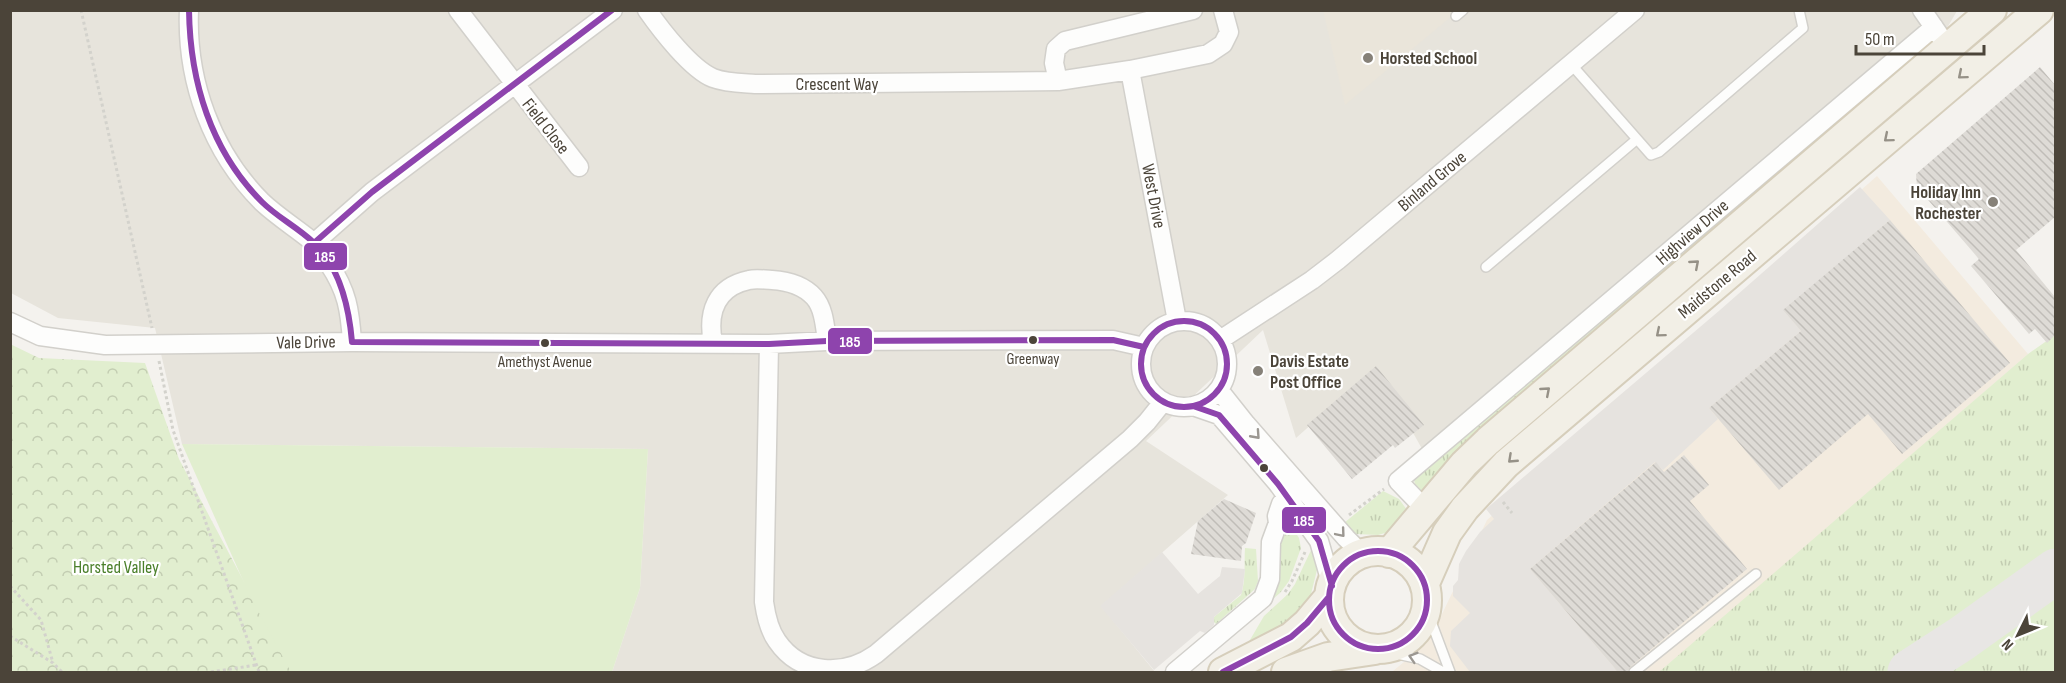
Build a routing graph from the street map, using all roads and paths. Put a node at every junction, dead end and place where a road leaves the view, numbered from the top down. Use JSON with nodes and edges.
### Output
{"nodes":[{"id":1,"x":189,"y":10,"type":"edge"},
{"id":2,"x":458,"y":10,"type":"edge"},
{"id":3,"x":613,"y":10,"type":"edge"},
{"id":4,"x":647,"y":10,"type":"edge"},
{"id":5,"x":1193,"y":10,"type":"edge"},
{"id":6,"x":1223,"y":10,"type":"edge"},
{"id":7,"x":1635,"y":10,"type":"edge"},
{"id":8,"x":1799,"y":10,"type":"edge"},
{"id":9,"x":1922,"y":10,"type":"edge"},
{"id":10,"x":1992,"y":10,"type":"edge"},
{"id":11,"x":2039,"y":10,"type":"edge"},
{"id":12,"x":1941,"y":37,"type":"junction"},
{"id":13,"x":1570,"y":63,"type":"junction"},
{"id":14,"x":1130,"y":70,"type":"junction"},
{"id":15,"x":1058,"y":81,"type":"junction"},
{"id":16,"x":514,"y":84,"type":"junction"},
{"id":17,"x":1636,"y":140,"type":"junction"},
{"id":18,"x":579,"y":167,"type":"dead end"},
{"id":19,"x":314,"y":243,"type":"junction"},
{"id":20,"x":1486,"y":267,"type":"dead end"},
{"id":21,"x":1177,"y":321,"type":"junction"},
{"id":22,"x":10,"y":322,"type":"edge"},
{"id":23,"x":1220,"y":340,"type":"junction"},
{"id":24,"x":827,"y":341,"type":"junction"},
{"id":25,"x":352,"y":342,"type":"junction"},
{"id":26,"x":713,"y":343,"type":"junction"},
{"id":27,"x":769,"y":344,"type":"junction"},
{"id":28,"x":1144,"y":347,"type":"junction"},
{"id":29,"x":1220,"y":390,"type":"junction"},
{"id":30,"x":1162,"y":402,"type":"junction"},
{"id":31,"x":1192,"y":406,"type":"junction"},
{"id":32,"x":1398,"y":481,"type":"junction"},
{"id":33,"x":1287,"y":496,"type":"junction"},
{"id":34,"x":1498,"y":496,"type":"dead end"},
{"id":35,"x":1425,"y":510,"type":"junction"},
{"id":36,"x":1298,"y":511,"type":"junction"},
{"id":37,"x":1512,"y":513,"type":"dead end"},
{"id":38,"x":1342,"y":521,"type":"dead end"},
{"id":39,"x":1278,"y":524,"type":"junction"},
{"id":40,"x":1378,"y":552,"type":"junction"},
{"id":41,"x":1756,"y":574,"type":"dead end"},
{"id":42,"x":10,"y":586,"type":"edge"},
{"id":43,"x":1330,"y":592,"type":"junction"},
{"id":44,"x":1426,"y":595,"type":"junction"},
{"id":45,"x":10,"y":636,"type":"edge"},
{"id":46,"x":1377,"y":650,"type":"junction"},
{"id":47,"x":53,"y":663,"type":"junction"},
{"id":48,"x":256,"y":665,"type":"dead end"},
{"id":49,"x":62,"y":672,"type":"edge"},
{"id":50,"x":211,"y":672,"type":"edge"},
{"id":51,"x":1175,"y":672,"type":"edge"},
{"id":52,"x":1223,"y":672,"type":"edge"},
{"id":53,"x":1286,"y":672,"type":"edge"},
{"id":54,"x":1443,"y":672,"type":"edge"},
{"id":55,"x":1450,"y":672,"type":"edge"},
{"id":56,"x":1634,"y":672,"type":"edge"}],
"edges":[{"from":1,"to":19,"type":"street"},
{"from":2,"to":16,"type":"street","name":"Field Close"},
{"from":3,"to":16,"type":"street"},
{"from":4,"to":15,"type":"street","name":"Crescent Way"},
{"from":5,"to":15,"type":"street"},
{"from":6,"to":14,"type":"street","name":"Crescent Way"},
{"from":7,"to":13,"type":"street","name":"Binland Grove"},
{"from":8,"to":17,"type":"lane"},
{"from":9,"to":12,"type":"street"},
{"from":10,"to":12,"type":"main road","name":"Maidstone Road"},
{"from":11,"to":44,"type":"main road","name":"Maidstone Road","one_way":true},
{"from":12,"to":32,"type":"street","name":"Highview Drive"},
{"from":35,"to":12,"type":"main road","name":"Maidstone Road","one_way":true},
{"from":13,"to":17,"type":"lane"},
{"from":13,"to":23,"type":"street","name":"Binland Grove"},
{"from":14,"to":15,"type":"street","name":"Crescent Way"},
{"from":14,"to":21,"type":"street","name":"West Drive"},
{"from":16,"to":18,"type":"street","name":"Field Close"},
{"from":16,"to":19,"type":"street"},
{"from":17,"to":20,"type":"lane"},
{"from":19,"to":25,"type":"street"},
{"from":21,"to":23,"type":"street"},
{"from":21,"to":28,"type":"street"},
{"from":22,"to":25,"type":"street","name":"Vale Drive"},
{"from":23,"to":29,"type":"street"},
{"from":24,"to":26,"type":"street"},
{"from":24,"to":27,"type":"street","name":"Vale Drive"},
{"from":24,"to":28,"type":"street","name":"Vale Drive"},
{"from":25,"to":26,"type":"street","name":"Vale Drive"},
{"from":26,"to":27,"type":"street","name":"Vale Drive"},
{"from":27,"to":30,"type":"street"},
{"from":28,"to":30,"type":"street"},
{"from":29,"to":31,"type":"street"},
{"from":29,"to":40,"type":"street","one_way":true},
{"from":30,"to":31,"type":"street"},
{"from":31,"to":33,"type":"street"},
{"from":32,"to":35,"type":"street"},
{"from":32,"to":38,"type":"path"},
{"from":33,"to":36,"type":"street"},
{"from":33,"to":39,"type":"street"},
{"from":34,"to":37,"type":"path"},
{"from":35,"to":40,"type":"main road","name":"Maidstone Road"},
{"from":36,"to":39,"type":"street"},
{"from":36,"to":43,"type":"street"},
{"from":39,"to":51,"type":"street"},
{"from":40,"to":43,"type":"main road"},
{"from":40,"to":44,"type":"main road"},
{"from":41,"to":56,"type":"lane"},
{"from":42,"to":47,"type":"path"},
{"from":43,"to":46,"type":"main road"},
{"from":43,"to":52,"type":"main road"},
{"from":44,"to":46,"type":"main road"},
{"from":44,"to":55,"type":"lane"},
{"from":45,"to":47,"type":"path"},
{"from":46,"to":53,"type":"main road"},
{"from":54,"to":46,"type":"lane","one_way":true},
{"from":47,"to":49,"type":"path"},
{"from":48,"to":50,"type":"path"}]}
